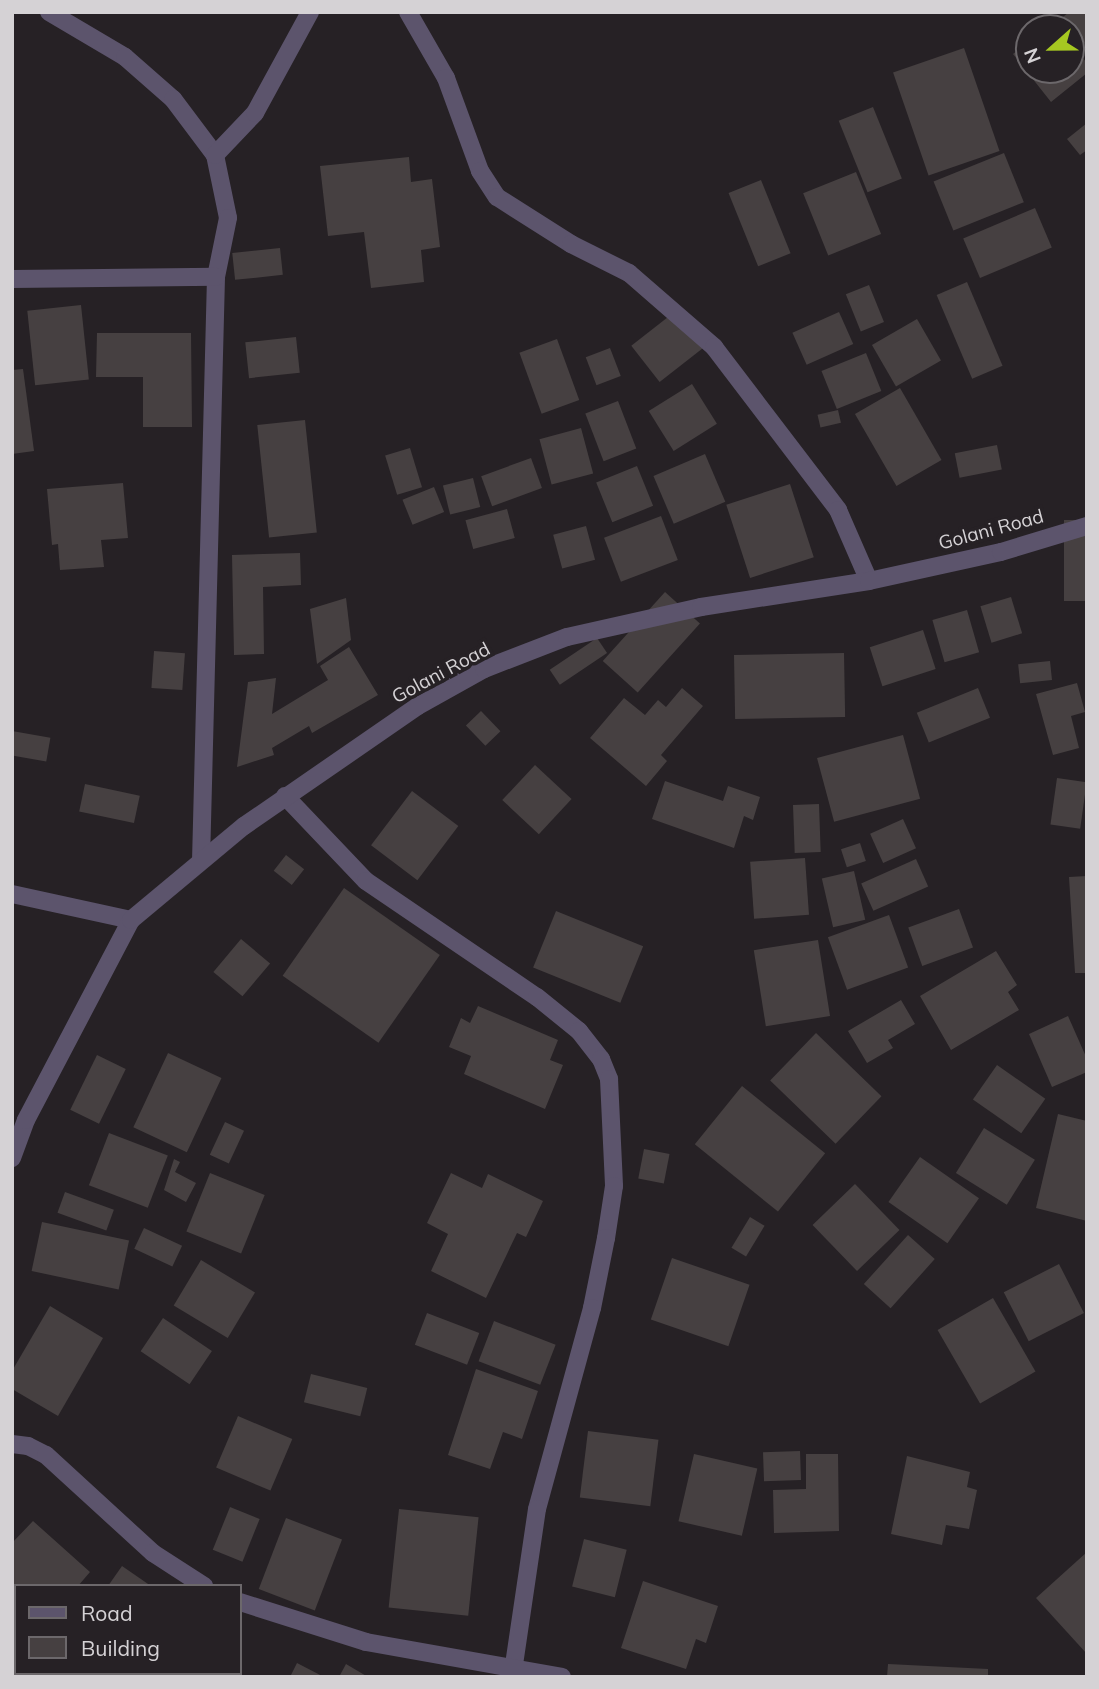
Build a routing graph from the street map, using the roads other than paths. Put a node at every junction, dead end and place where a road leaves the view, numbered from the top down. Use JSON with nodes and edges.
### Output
{"nodes":[{"id":1,"x":49,"y":12,"type":"edge"},
{"id":2,"x":310,"y":12,"type":"edge"},
{"id":3,"x":408,"y":12,"type":"edge"},
{"id":4,"x":215,"y":155,"type":"junction"},
{"id":5,"x":216,"y":277,"type":"junction"},
{"id":6,"x":12,"y":279,"type":"edge"},
{"id":7,"x":1087,"y":526,"type":"edge"},
{"id":8,"x":869,"y":581,"type":"junction"},
{"id":9,"x":285,"y":796,"type":"junction"},
{"id":10,"x":201,"y":860,"type":"junction"},
{"id":11,"x":12,"y":894,"type":"edge"},
{"id":12,"x":131,"y":920,"type":"junction"},
{"id":13,"x":12,"y":1158,"type":"edge"},
{"id":14,"x":12,"y":1444,"type":"edge"},
{"id":15,"x":201,"y":1584,"type":"edge"},
{"id":16,"x":242,"y":1603,"type":"edge"},
{"id":17,"x":514,"y":1665,"type":"junction"},
{"id":18,"x":562,"y":1677,"type":"edge"}],
"edges":[{"from":1,"to":4,"type":"street"},
{"from":2,"to":4,"type":"street"},
{"from":3,"to":8,"type":"street"},
{"from":4,"to":5,"type":"street"},
{"from":5,"to":6,"type":"street"},
{"from":5,"to":10,"type":"street"},
{"from":7,"to":8,"type":"street","name":"Golani Road"},
{"from":8,"to":9,"type":"street","name":"Golani Road"},
{"from":9,"to":10,"type":"street","name":"Golani Road"},
{"from":9,"to":17,"type":"street"},
{"from":10,"to":12,"type":"street","name":"Golani Road"},
{"from":11,"to":12,"type":"street"},
{"from":12,"to":13,"type":"street","name":"Golani Road"},
{"from":14,"to":15,"type":"street"},
{"from":16,"to":17,"type":"street"},
{"from":17,"to":18,"type":"street"}]}
